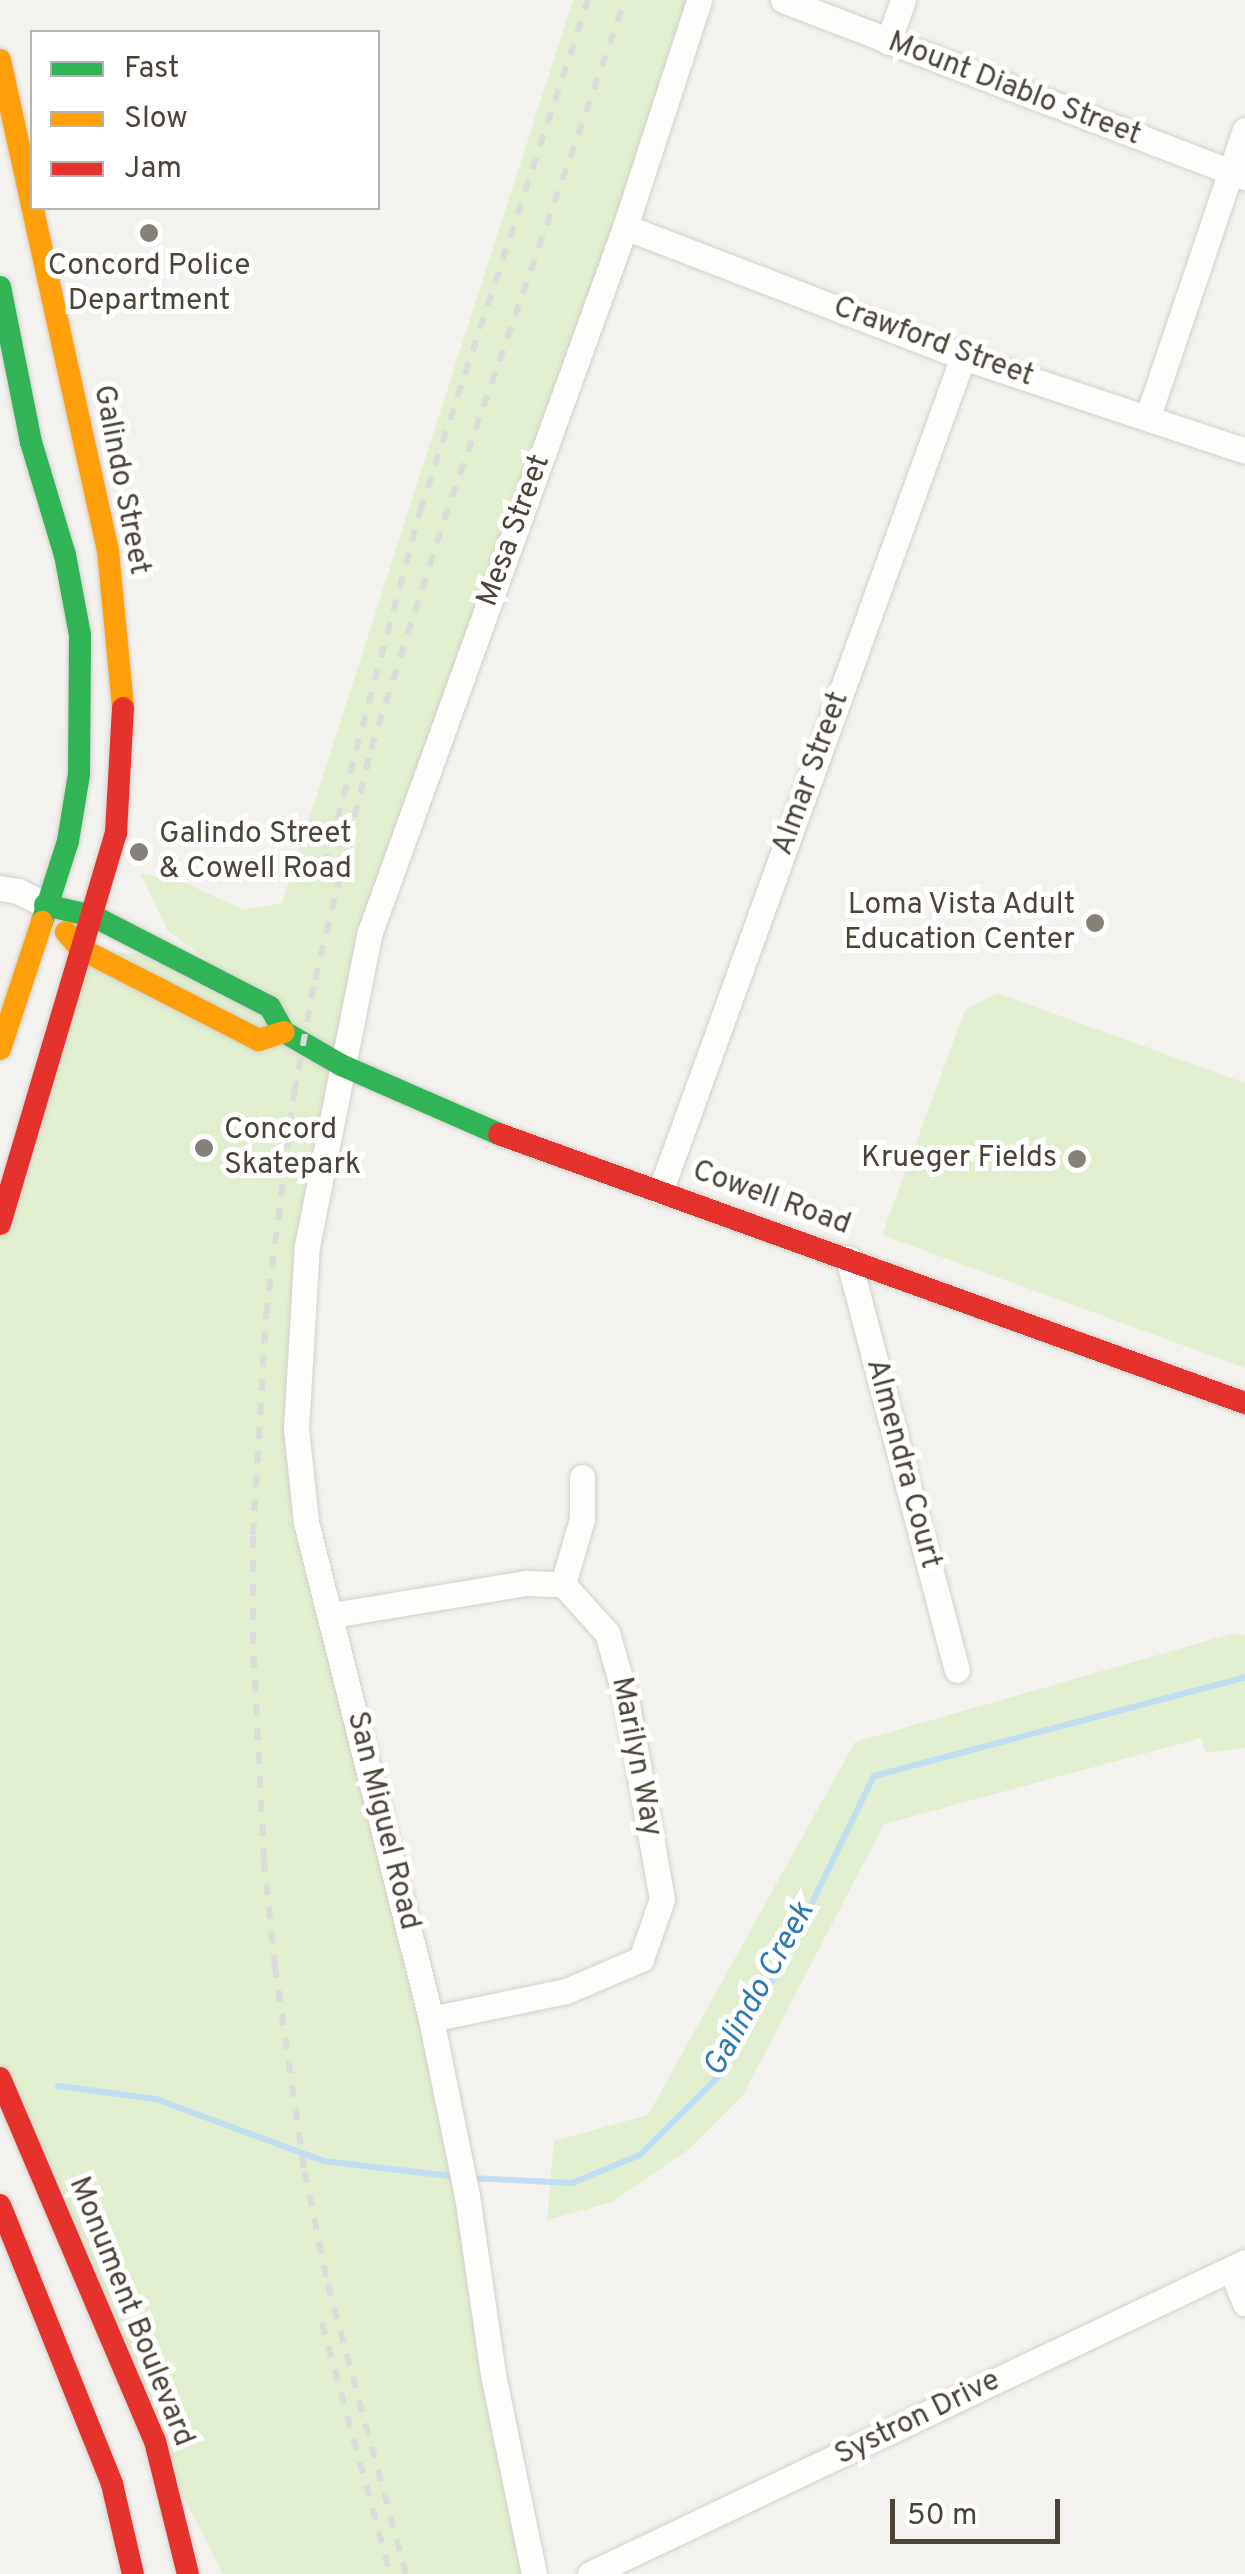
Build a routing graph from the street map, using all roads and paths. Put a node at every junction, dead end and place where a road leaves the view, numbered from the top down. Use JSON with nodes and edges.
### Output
{"nodes":[{"id":1,"x":699,"y":0,"type":"edge"},
{"id":2,"x":783,"y":0,"type":"edge"},
{"id":3,"x":902,"y":0,"type":"edge"},
{"id":4,"x":888,"y":42,"type":"junction"},
{"id":5,"x":0,"y":60,"type":"edge"},
{"id":6,"x":1245,"y":130,"type":"edge"},
{"id":7,"x":1238,"y":174,"type":"edge"},
{"id":8,"x":30,"y":197,"type":"edge"},
{"id":9,"x":33,"y":210,"type":"edge"},
{"id":10,"x":625,"y":227,"type":"junction"},
{"id":11,"x":2,"y":294,"type":"edge"},
{"id":12,"x":963,"y":357,"type":"junction"},
{"id":13,"x":67,"y":366,"type":"junction"},
{"id":14,"x":1148,"y":416,"type":"junction"},
{"id":15,"x":1245,"y":451,"type":"edge"},
{"id":16,"x":0,"y":888,"type":"edge"},
{"id":17,"x":45,"y":905,"type":"junction"},
{"id":18,"x":93,"y":916,"type":"junction"},
{"id":19,"x":80,"y":949,"type":"junction"},
{"id":20,"x":284,"y":1032,"type":"junction"},
{"id":21,"x":0,"y":1049,"type":"edge"},
{"id":22,"x":340,"y":1065,"type":"junction"},
{"id":23,"x":660,"y":1192,"type":"junction"},
{"id":24,"x":0,"y":1224,"type":"edge"},
{"id":25,"x":848,"y":1258,"type":"junction"},
{"id":26,"x":1245,"y":1403,"type":"edge"},
{"id":27,"x":582,"y":1477,"type":"dead end"},
{"id":28,"x":563,"y":1584,"type":"junction"},
{"id":29,"x":332,"y":1615,"type":"junction"},
{"id":30,"x":957,"y":1670,"type":"dead end"},
{"id":31,"x":431,"y":2019,"type":"junction"},
{"id":32,"x":0,"y":2078,"type":"edge"},
{"id":33,"x":0,"y":2205,"type":"edge"},
{"id":34,"x":1238,"y":2265,"type":"edge"},
{"id":35,"x":1245,"y":2303,"type":"edge"},
{"id":36,"x":134,"y":2574,"type":"edge"},
{"id":37,"x":188,"y":2574,"type":"edge"},
{"id":38,"x":534,"y":2574,"type":"edge"},
{"id":39,"x":590,"y":2574,"type":"edge"}],
"edges":[{"from":1,"to":10,"type":"street","name":"Mesa Street"},
{"from":2,"to":4,"type":"street","name":"Mount Diablo Street"},
{"from":3,"to":4,"type":"street"},
{"from":4,"to":7,"type":"street","name":"Mount Diablo Street"},
{"from":5,"to":8,"type":"main road","name":"Galindo Street"},
{"from":6,"to":7,"type":"street"},
{"from":7,"to":14,"type":"street"},
{"from":9,"to":13,"type":"main road","name":"Galindo Street"},
{"from":10,"to":12,"type":"street","name":"Crawford Street"},
{"from":10,"to":22,"type":"street","name":"Mesa Street"},
{"from":11,"to":13,"type":"main road"},
{"from":11,"to":17,"type":"main road"},
{"from":12,"to":14,"type":"street","name":"Crawford Street"},
{"from":12,"to":23,"type":"street","name":"Almar Street"},
{"from":13,"to":18,"type":"main road","name":"Galindo Street"},
{"from":14,"to":15,"type":"street","name":"Crawford Street"},
{"from":16,"to":17,"type":"street"},
{"from":17,"to":18,"type":"main road","name":"Cowell Road"},
{"from":17,"to":19,"type":"main road","name":"Cowell Road"},
{"from":17,"to":21,"type":"main road"},
{"from":18,"to":19,"type":"main road"},
{"from":18,"to":20,"type":"main road","name":"Cowell Road"},
{"from":19,"to":20,"type":"main road","name":"Cowell Road"},
{"from":19,"to":24,"type":"main road"},
{"from":20,"to":22,"type":"main road","name":"Cowell Road"},
{"from":22,"to":23,"type":"main road","name":"Cowell Road"},
{"from":22,"to":29,"type":"street","name":"San Miguel Road"},
{"from":23,"to":25,"type":"main road","name":"Cowell Road"},
{"from":25,"to":26,"type":"main road","name":"Cowell Road"},
{"from":25,"to":30,"type":"street","name":"Almendra Court"},
{"from":27,"to":28,"type":"street"},
{"from":28,"to":29,"type":"street"},
{"from":28,"to":31,"type":"street","name":"Marilyn Way"},
{"from":29,"to":31,"type":"street","name":"San Miguel Road"},
{"from":31,"to":38,"type":"street","name":"San Miguel Road"},
{"from":32,"to":37,"type":"main road","name":"Monument Boulevard"},
{"from":33,"to":36,"type":"main road"},
{"from":34,"to":35,"type":"street"},
{"from":34,"to":39,"type":"street","name":"Systron Drive"}]}
